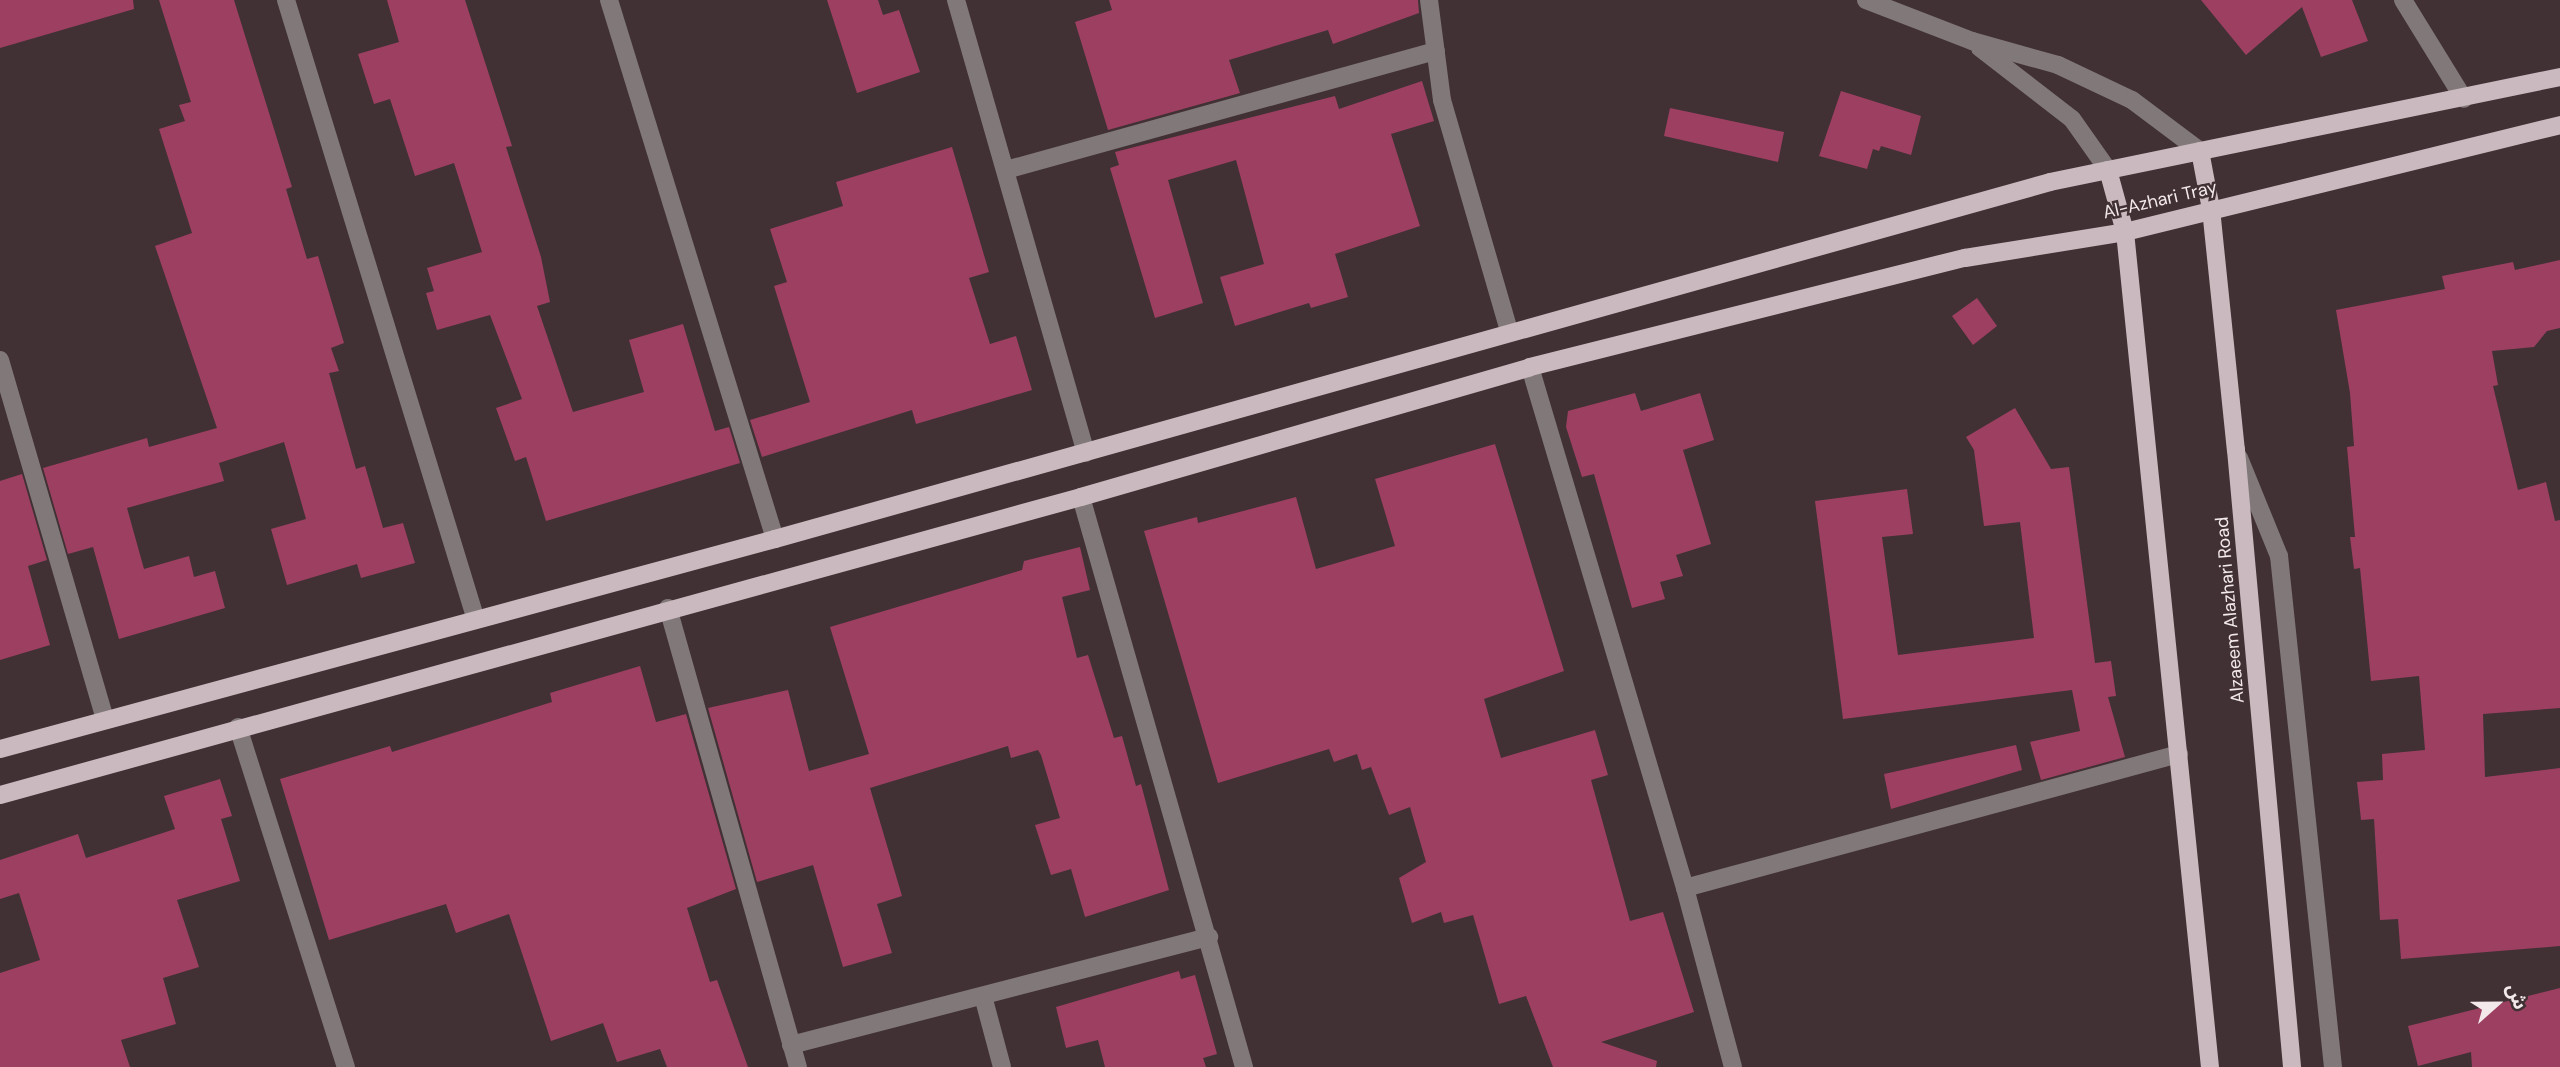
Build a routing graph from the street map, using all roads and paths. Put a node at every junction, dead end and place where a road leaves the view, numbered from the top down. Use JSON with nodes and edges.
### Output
{"nodes":[{"id":1,"x":286,"y":0,"type":"edge"},
{"id":2,"x":609,"y":0,"type":"edge"},
{"id":3,"x":956,"y":0,"type":"edge"},
{"id":4,"x":1429,"y":0,"type":"edge"},
{"id":5,"x":1866,"y":0,"type":"edge"},
{"id":6,"x":2403,"y":0,"type":"edge"},
{"id":7,"x":1972,"y":41,"type":"junction"},
{"id":8,"x":1436,"y":51,"type":"junction"},
{"id":9,"x":2560,"y":77,"type":"edge"},
{"id":10,"x":2463,"y":99,"type":"junction"},
{"id":11,"x":2558,"y":129,"type":"edge"},
{"id":12,"x":2200,"y":151,"type":"junction"},
{"id":13,"x":1006,"y":170,"type":"junction"},
{"id":14,"x":2108,"y":170,"type":"junction"},
{"id":15,"x":2211,"y":209,"type":"junction"},
{"id":16,"x":2125,"y":232,"type":"junction"},
{"id":17,"x":1509,"y":331,"type":"junction"},
{"id":18,"x":0,"y":360,"type":"edge"},
{"id":19,"x":1530,"y":366,"type":"junction"},
{"id":20,"x":2236,"y":450,"type":"junction"},
{"id":21,"x":1086,"y":453,"type":"junction"},
{"id":22,"x":1081,"y":496,"type":"junction"},
{"id":23,"x":775,"y":539,"type":"junction"},
{"id":24,"x":668,"y":608,"type":"junction"},
{"id":25,"x":476,"y":620,"type":"junction"},
{"id":26,"x":105,"y":720,"type":"junction"},
{"id":27,"x":238,"y":727,"type":"junction"},
{"id":28,"x":0,"y":749,"type":"edge"},
{"id":29,"x":2179,"y":754,"type":"junction"},
{"id":30,"x":0,"y":795,"type":"edge"},
{"id":31,"x":1685,"y":888,"type":"junction"},
{"id":32,"x":1209,"y":937,"type":"junction"},
{"id":33,"x":983,"y":996,"type":"junction"},
{"id":34,"x":792,"y":1045,"type":"junction"},
{"id":35,"x":346,"y":1067,"type":"edge"},
{"id":36,"x":797,"y":1067,"type":"edge"},
{"id":37,"x":1002,"y":1067,"type":"edge"},
{"id":38,"x":1244,"y":1067,"type":"edge"},
{"id":39,"x":1733,"y":1067,"type":"edge"},
{"id":40,"x":2210,"y":1067,"type":"edge"},
{"id":41,"x":2292,"y":1067,"type":"edge"},
{"id":42,"x":2333,"y":1067,"type":"edge"}],
"edges":[{"from":1,"to":25,"type":"street"},
{"from":2,"to":23,"type":"street"},
{"from":3,"to":13,"type":"street"},
{"from":4,"to":8,"type":"street"},
{"from":5,"to":7,"type":"street"},
{"from":6,"to":10,"type":"street"},
{"from":7,"to":12,"type":"street"},
{"from":7,"to":14,"type":"street"},
{"from":8,"to":13,"type":"street"},
{"from":8,"to":17,"type":"street"},
{"from":9,"to":10,"type":"main road"},
{"from":10,"to":12,"type":"main road"},
{"from":11,"to":15,"type":"main road","name":"Al-Azhari Tray"},
{"from":12,"to":14,"type":"main road"},
{"from":12,"to":15,"type":"main road","name":"Alzaeem Alazhari Road"},
{"from":13,"to":21,"type":"street"},
{"from":14,"to":16,"type":"main road"},
{"from":14,"to":17,"type":"main road"},
{"from":15,"to":16,"type":"main road","name":"Al-Azhari Tray"},
{"from":15,"to":20,"type":"main road","name":"Alzaeem Alazhari Road"},
{"from":16,"to":19,"type":"main road","name":"Al-Azhari Tray"},
{"from":16,"to":29,"type":"main road"},
{"from":17,"to":21,"type":"main road"},
{"from":18,"to":26,"type":"street"},
{"from":19,"to":22,"type":"main road","name":"Al-Azhari Tray"},
{"from":19,"to":31,"type":"street"},
{"from":20,"to":41,"type":"main road","name":"Alzaeem Alazhari Road"},
{"from":20,"to":42,"type":"street"},
{"from":21,"to":23,"type":"main road"},
{"from":22,"to":24,"type":"main road","name":"Al-Azhari Tray"},
{"from":22,"to":32,"type":"street"},
{"from":23,"to":25,"type":"main road"},
{"from":24,"to":27,"type":"main road","name":"Al-Azhari Tray"},
{"from":24,"to":34,"type":"street"},
{"from":25,"to":26,"type":"main road"},
{"from":26,"to":28,"type":"main road"},
{"from":27,"to":30,"type":"main road","name":"Al-Azhari Tray"},
{"from":27,"to":35,"type":"street"},
{"from":29,"to":31,"type":"street"},
{"from":29,"to":40,"type":"main road"},
{"from":31,"to":39,"type":"street"},
{"from":32,"to":33,"type":"street"},
{"from":32,"to":38,"type":"street"},
{"from":33,"to":34,"type":"street"},
{"from":33,"to":37,"type":"street"},
{"from":34,"to":36,"type":"street"}]}
